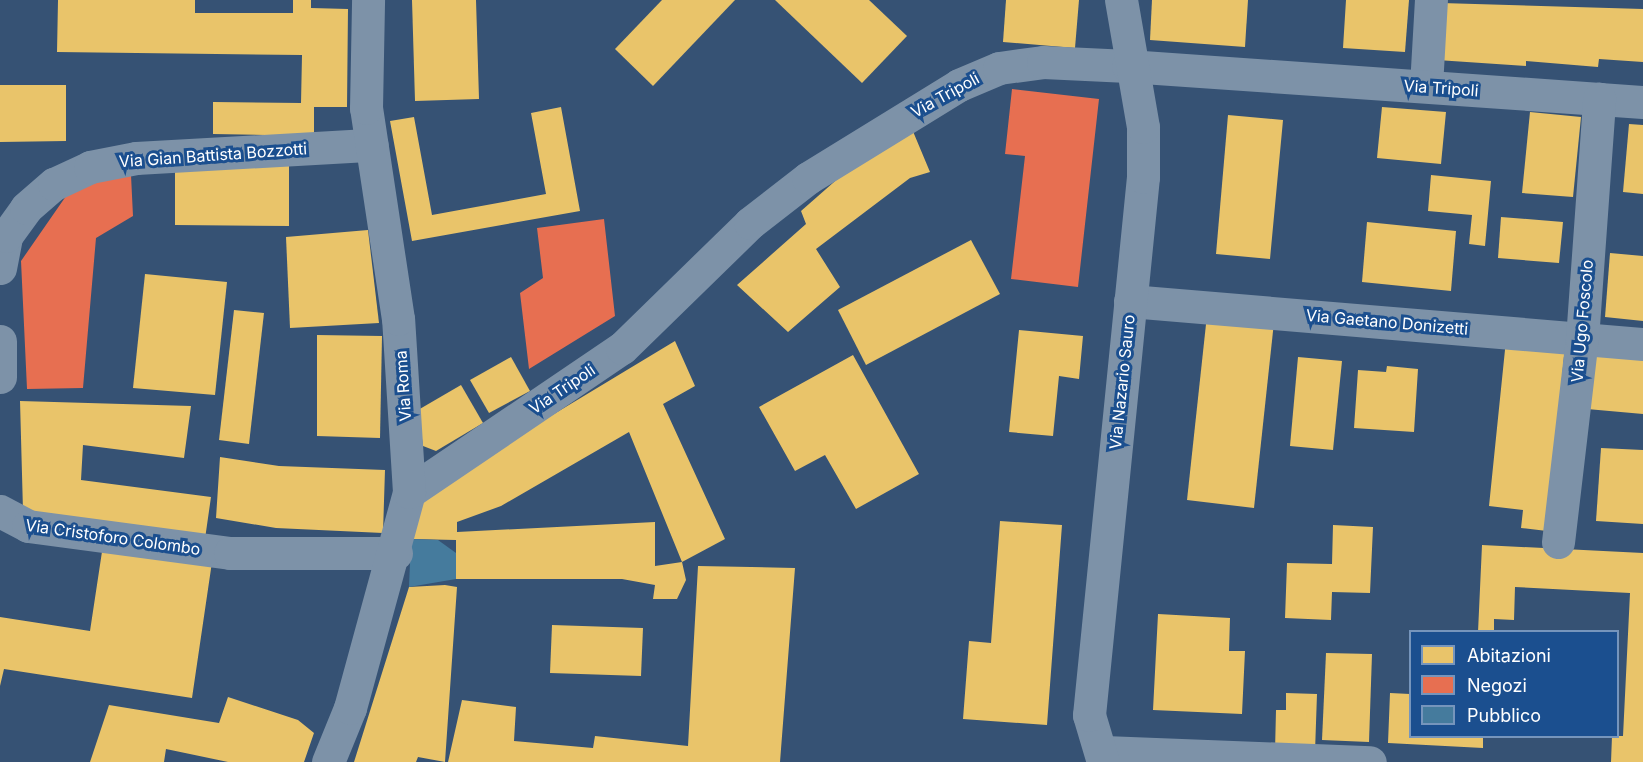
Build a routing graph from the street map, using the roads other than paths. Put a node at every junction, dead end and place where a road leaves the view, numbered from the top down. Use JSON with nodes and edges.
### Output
{"nodes":[{"id":1,"x":368,"y":0,"type":"edge"},
{"id":2,"x":1121,"y":0,"type":"edge"},
{"id":3,"x":1431,"y":0,"type":"edge"},
{"id":4,"x":1128,"y":66,"type":"junction"},
{"id":5,"x":1426,"y":86,"type":"junction"},
{"id":6,"x":1599,"y":99,"type":"junction"},
{"id":7,"x":1643,"y":102,"type":"edge"},
{"id":8,"x":372,"y":145,"type":"junction"},
{"id":9,"x":0,"y":268,"type":"edge"},
{"id":10,"x":1130,"y":301,"type":"junction"},
{"id":11,"x":1582,"y":339,"type":"junction"},
{"id":12,"x":0,"y":341,"type":"edge"},
{"id":13,"x":1643,"y":344,"type":"edge"},
{"id":14,"x":0,"y":377,"type":"edge"},
{"id":15,"x":409,"y":492,"type":"junction"},
{"id":16,"x":0,"y":511,"type":"edge"},
{"id":17,"x":1558,"y":542,"type":"dead end"},
{"id":18,"x":396,"y":553,"type":"junction"},
{"id":19,"x":1103,"y":757,"type":"edge"},
{"id":20,"x":327,"y":762,"type":"edge"},
{"id":21,"x":1370,"y":762,"type":"edge"},
{"id":22,"x":1387,"y":762,"type":"edge"}],
"edges":[{"from":1,"to":8,"type":"street","name":"Via Roma"},
{"from":2,"to":4,"type":"street","name":"Via Nazario Sauro"},
{"from":3,"to":5,"type":"street"},
{"from":4,"to":5,"type":"street","name":"Via Tripoli"},
{"from":4,"to":10,"type":"street","name":"Via Nazario Sauro"},
{"from":4,"to":15,"type":"street","name":"Via Tripoli"},
{"from":5,"to":6,"type":"street","name":"Via Tripoli"},
{"from":6,"to":7,"type":"street","name":"Via Tripoli"},
{"from":6,"to":11,"type":"street","name":"Via Ugo Foscolo"},
{"from":8,"to":9,"type":"street","name":"Via Gian Battista Bozzotti"},
{"from":8,"to":15,"type":"street","name":"Via Roma"},
{"from":10,"to":11,"type":"street","name":"Via Gaetano Donizetti"},
{"from":10,"to":19,"type":"street","name":"Via Nazario Sauro"},
{"from":11,"to":13,"type":"street","name":"Via Gaetano Donizetti"},
{"from":11,"to":17,"type":"street","name":"Via Ugo Foscolo"},
{"from":12,"to":14,"type":"street"},
{"from":15,"to":18,"type":"street","name":"Via Roma"},
{"from":16,"to":18,"type":"street","name":"Via Cristoforo Colombo"},
{"from":18,"to":20,"type":"street","name":"Via Roma"},
{"from":19,"to":21,"type":"street"},
{"from":21,"to":22,"type":"street"}]}
